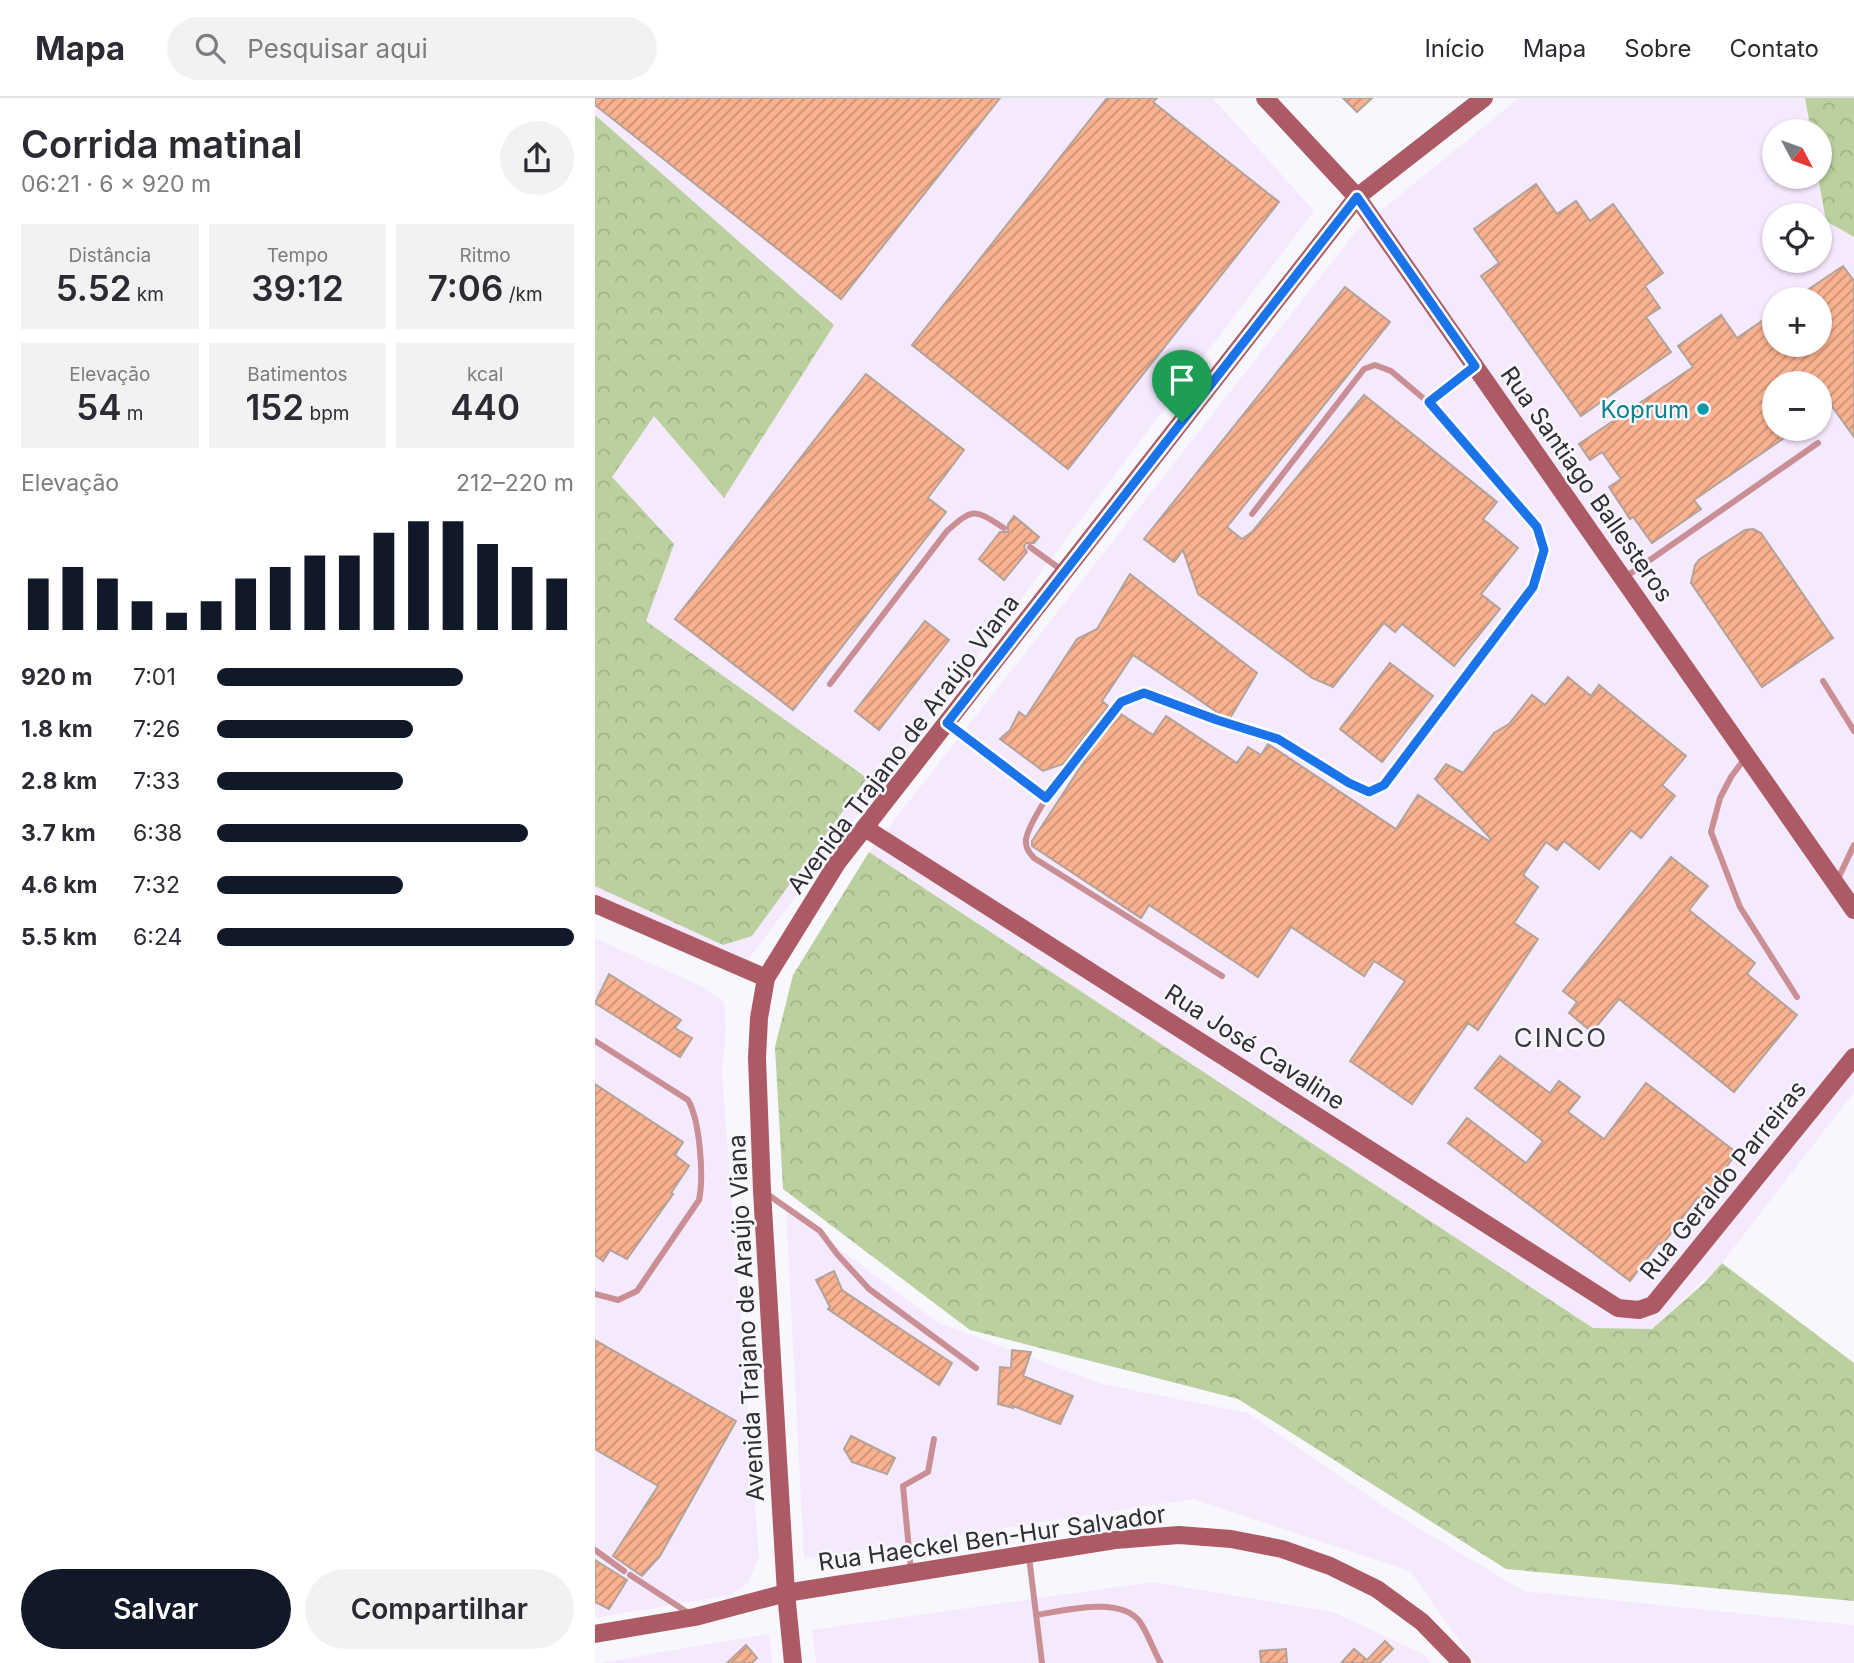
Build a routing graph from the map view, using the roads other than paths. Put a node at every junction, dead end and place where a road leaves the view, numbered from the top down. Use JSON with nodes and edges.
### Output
{"nodes":[{"id":1,"x":1265,"y":98,"type":"edge"},
{"id":2,"x":1484,"y":98,"type":"edge"},
{"id":3,"x":1357,"y":197,"type":"junction"},
{"id":4,"x":1475,"y":366,"type":"junction"},
{"id":5,"x":1429,"y":402,"type":"junction"},
{"id":6,"x":1818,"y":443,"type":"dead end"},
{"id":7,"x":1252,"y":514,"type":"dead end"},
{"id":8,"x":1004,"y":528,"type":"dead end"},
{"id":9,"x":1030,"y":547,"type":"dead end"},
{"id":10,"x":1065,"y":572,"type":"junction"},
{"id":11,"x":1623,"y":579,"type":"junction"},
{"id":12,"x":1823,"y":681,"type":"dead end"},
{"id":13,"x":830,"y":684,"type":"dead end"},
{"id":14,"x":947,"y":723,"type":"junction"},
{"id":15,"x":1854,"y":731,"type":"edge"},
{"id":16,"x":1747,"y":757,"type":"junction"},
{"id":17,"x":1046,"y":798,"type":"junction"},
{"id":18,"x":865,"y":828,"type":"junction"},
{"id":19,"x":1854,"y":845,"type":"edge"},
{"id":20,"x":1835,"y":885,"type":"junction"},
{"id":21,"x":595,"y":904,"type":"edge"},
{"id":22,"x":1854,"y":910,"type":"edge"},
{"id":23,"x":1222,"y":976,"type":"dead end"},
{"id":24,"x":766,"y":978,"type":"junction"},
{"id":25,"x":1797,"y":996,"type":"dead end"},
{"id":26,"x":595,"y":1041,"type":"edge"},
{"id":27,"x":1854,"y":1057,"type":"edge"},
{"id":28,"x":762,"y":1191,"type":"junction"},
{"id":29,"x":595,"y":1294,"type":"edge"},
{"id":30,"x":1618,"y":1308,"type":"joint"},
{"id":31,"x":976,"y":1368,"type":"dead end"},
{"id":32,"x":935,"y":1439,"type":"dead end"},
{"id":33,"x":595,"y":1550,"type":"edge"},
{"id":34,"x":1029,"y":1555,"type":"junction"},
{"id":35,"x":911,"y":1573,"type":"junction"},
{"id":36,"x":786,"y":1593,"type":"junction"},
{"id":37,"x":1036,"y":1615,"type":"junction"},
{"id":38,"x":695,"y":1617,"type":"junction"},
{"id":39,"x":595,"y":1634,"type":"edge"},
{"id":40,"x":1160,"y":1662,"type":"edge"},
{"id":41,"x":793,"y":1663,"type":"edge"},
{"id":42,"x":1042,"y":1663,"type":"edge"},
{"id":43,"x":1462,"y":1663,"type":"edge"}],
"edges":[{"from":1,"to":3,"type":"street","name":"Rua Santiago Ballesteros"},
{"from":2,"to":3,"type":"street","name":"Avenida Trajano de Araújo Viana"},
{"from":3,"to":4,"type":"street","name":"Rua Santiago Ballesteros"},
{"from":3,"to":10,"type":"street","name":"Avenida Trajano de Araújo Viana"},
{"from":4,"to":5,"type":"lane"},
{"from":4,"to":11,"type":"street","name":"Rua Santiago Ballesteros"},
{"from":5,"to":7,"type":"lane"},
{"from":5,"to":17,"type":"lane"},
{"from":6,"to":11,"type":"lane"},
{"from":8,"to":13,"type":"lane"},
{"from":9,"to":10,"type":"lane"},
{"from":10,"to":14,"type":"street","name":"Avenida Trajano de Araújo Viana"},
{"from":11,"to":16,"type":"street","name":"Rua Santiago Ballesteros"},
{"from":12,"to":15,"type":"lane"},
{"from":14,"to":17,"type":"lane"},
{"from":14,"to":18,"type":"street","name":"Avenida Trajano de Araújo Viana"},
{"from":16,"to":20,"type":"street","name":"Rua Santiago Ballesteros"},
{"from":16,"to":25,"type":"lane"},
{"from":17,"to":23,"type":"lane"},
{"from":18,"to":24,"type":"street","name":"Avenida Trajano de Araújo Viana"},
{"from":18,"to":30,"type":"street","name":"Rua José Cavaline"},
{"from":19,"to":20,"type":"lane"},
{"from":20,"to":22,"type":"street","name":"Rua Santiago Ballesteros"},
{"from":21,"to":24,"type":"street"},
{"from":24,"to":28,"type":"street","name":"Avenida Trajano de Araújo Viana"},
{"from":26,"to":29,"type":"lane"},
{"from":27,"to":30,"type":"street","name":"Rua Geraldo Parreiras"},
{"from":28,"to":31,"type":"lane"},
{"from":28,"to":36,"type":"street","name":"Avenida Trajano de Araújo Viana"},
{"from":32,"to":35,"type":"lane"},
{"from":33,"to":38,"type":"lane"},
{"from":34,"to":35,"type":"street","name":"Rua Haeckel Ben-Hur Salvador"},
{"from":34,"to":37,"type":"lane"},
{"from":34,"to":43,"type":"street","name":"Rua Haeckel Ben-Hur Salvador"},
{"from":35,"to":36,"type":"street","name":"Rua Haeckel Ben-Hur Salvador"},
{"from":36,"to":38,"type":"street"},
{"from":36,"to":41,"type":"street","name":"Avenida Trajano de Araújo Viana"},
{"from":37,"to":40,"type":"lane"},
{"from":37,"to":42,"type":"lane"},
{"from":38,"to":39,"type":"street"}]}
